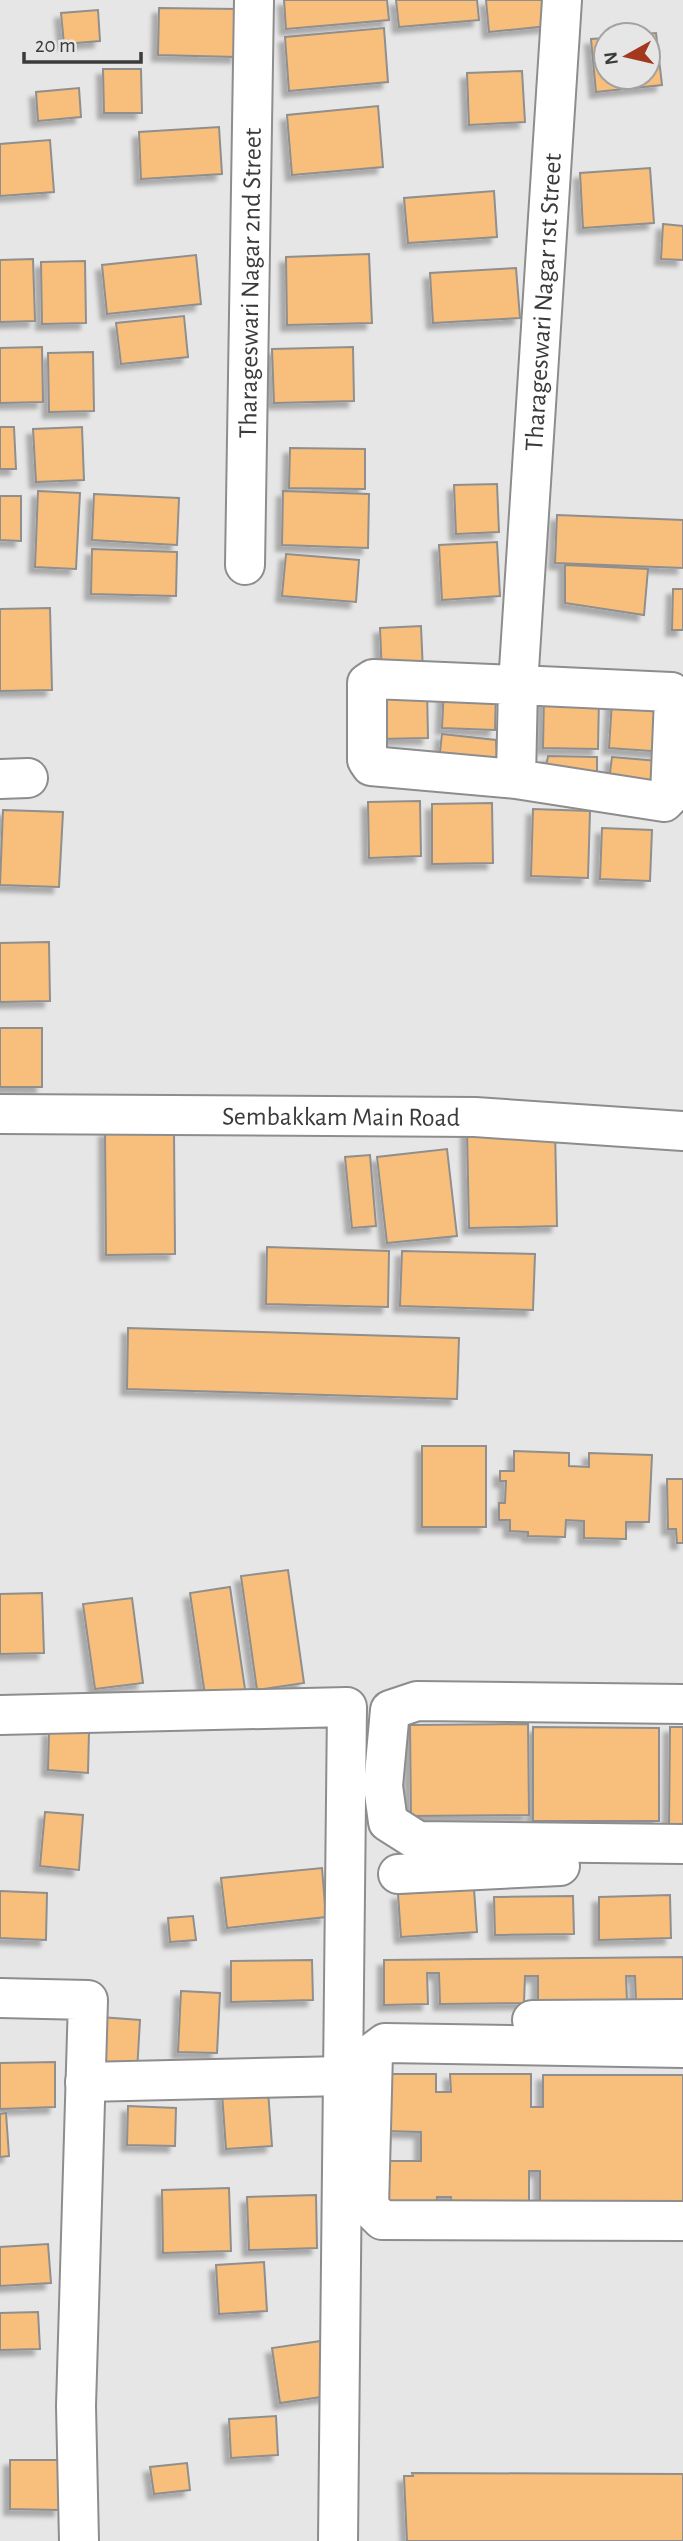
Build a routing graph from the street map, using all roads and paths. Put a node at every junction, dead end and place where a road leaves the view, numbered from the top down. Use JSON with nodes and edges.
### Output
{"nodes":[{"id":1,"x":254,"y":0,"type":"edge"},
{"id":2,"x":562,"y":0,"type":"edge"},
{"id":3,"x":244,"y":565,"type":"dead end"},
{"id":4,"x":518,"y":685,"type":"junction"},
{"id":5,"x":516,"y":779,"type":"junction"},
{"id":6,"x":0,"y":1114,"type":"edge"},
{"id":7,"x":683,"y":1131,"type":"edge"},
{"id":8,"x":683,"y":1704,"type":"edge"},
{"id":9,"x":0,"y":1715,"type":"edge"},
{"id":10,"x":683,"y":1844,"type":"edge"},
{"id":11,"x":683,"y":1868,"type":"edge"},
{"id":12,"x":398,"y":1874,"type":"dead end"},
{"id":13,"x":0,"y":1998,"type":"edge"},
{"id":14,"x":683,"y":2019,"type":"edge"},
{"id":15,"x":390,"y":2022,"type":"dead end"},
{"id":16,"x":683,"y":2049,"type":"edge"},
{"id":17,"x":344,"y":2076,"type":"junction"},
{"id":18,"x":85,"y":2082,"type":"junction"},
{"id":19,"x":683,"y":2221,"type":"edge"},
{"id":20,"x":79,"y":2541,"type":"edge"},
{"id":21,"x":338,"y":2541,"type":"edge"}],
"edges":[{"from":1,"to":3,"type":"street","name":"Tharageswari Nagar 2nd Street"},
{"from":2,"to":4,"type":"street","name":"Tharageswari Nagar 1st Street"},
{"from":4,"to":5,"type":"street","name":"Tharageswari Nagar 1st Street"},
{"from":4,"to":5,"type":"street"},
{"from":4,"to":5,"type":"street"},
{"from":6,"to":7,"type":"street","name":"Sembakkam Main Road"},
{"from":8,"to":10,"type":"street"},
{"from":9,"to":17,"type":"street"},
{"from":11,"to":12,"type":"street"},
{"from":13,"to":18,"type":"street"},
{"from":14,"to":15,"type":"street"},
{"from":16,"to":19,"type":"street"},
{"from":17,"to":18,"type":"street"},
{"from":17,"to":21,"type":"street"},
{"from":18,"to":20,"type":"street"}]}
